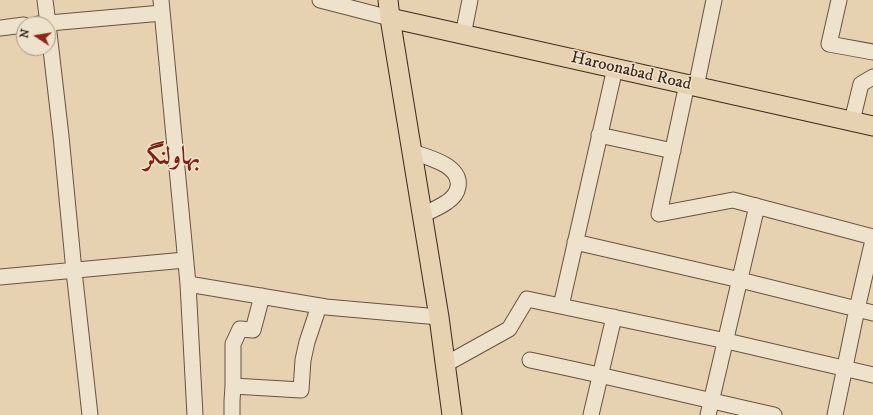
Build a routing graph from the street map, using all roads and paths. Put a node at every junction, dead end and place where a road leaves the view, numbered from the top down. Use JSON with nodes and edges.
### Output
{"nodes":[{"id":1,"x":45,"y":0,"type":"edge"},
{"id":2,"x":320,"y":0,"type":"edge"},
{"id":3,"x":470,"y":0,"type":"edge"},
{"id":4,"x":714,"y":0,"type":"edge"},
{"id":5,"x":839,"y":0,"type":"edge"},
{"id":6,"x":162,"y":6,"type":"edge"},
{"id":7,"x":389,"y":9,"type":"edge"},
{"id":8,"x":46,"y":16,"type":"edge"},
{"id":9,"x":56,"y":22,"type":"edge"},
{"id":10,"x":16,"y":26,"type":"edge"},
{"id":11,"x":0,"y":28,"type":"edge"},
{"id":12,"x":463,"y":35,"type":"junction"},
{"id":13,"x":873,"y":52,"type":"edge"},
{"id":14,"x":50,"y":56,"type":"edge"},
{"id":15,"x":615,"y":68,"type":"junction"},
{"id":16,"x":873,"y":77,"type":"edge"},
{"id":17,"x":691,"y":86,"type":"junction"},
{"id":18,"x":852,"y":121,"type":"junction"},
{"id":19,"x":873,"y":126,"type":"edge"},
{"id":20,"x":600,"y":135,"type":"junction"},
{"id":21,"x":673,"y":151,"type":"junction"},
{"id":22,"x":412,"y":152,"type":"junction"},
{"id":23,"x":756,"y":206,"type":"junction"},
{"id":24,"x":422,"y":215,"type":"junction"},
{"id":25,"x":873,"y":239,"type":"edge"},
{"id":26,"x":575,"y":242,"type":"junction"},
{"id":27,"x":185,"y":260,"type":"junction"},
{"id":28,"x":74,"y":271,"type":"junction"},
{"id":29,"x":0,"y":277,"type":"edge"},
{"id":30,"x":740,"y":280,"type":"junction"},
{"id":31,"x":188,"y":284,"type":"junction"},
{"id":32,"x":262,"y":296,"type":"junction"},
{"id":33,"x":319,"y":306,"type":"junction"},
{"id":34,"x":561,"y":306,"type":"junction"},
{"id":35,"x":857,"y":309,"type":"junction"},
{"id":36,"x":873,"y":313,"type":"edge"},
{"id":37,"x":614,"y":317,"type":"junction"},
{"id":38,"x":439,"y":318,"type":"junction"},
{"id":39,"x":724,"y":341,"type":"junction"},
{"id":40,"x":530,"y":360,"type":"dead end"},
{"id":41,"x":446,"y":364,"type":"junction"},
{"id":42,"x":845,"y":368,"type":"junction"},
{"id":43,"x":601,"y":375,"type":"junction"},
{"id":44,"x":873,"y":375,"type":"edge"},
{"id":45,"x":233,"y":386,"type":"junction"},
{"id":46,"x":710,"y":408,"type":"edge"},
{"id":47,"x":90,"y":415,"type":"edge"},
{"id":48,"x":195,"y":415,"type":"edge"},
{"id":49,"x":232,"y":415,"type":"edge"},
{"id":50,"x":452,"y":415,"type":"edge"},
{"id":51,"x":592,"y":415,"type":"edge"},
{"id":52,"x":774,"y":415,"type":"edge"},
{"id":53,"x":835,"y":415,"type":"edge"}],
"edges":[{"from":1,"to":8,"type":"street"},
{"from":2,"to":7,"type":"street"},
{"from":3,"to":12,"type":"street"},
{"from":4,"to":17,"type":"street"},
{"from":5,"to":13,"type":"street"},
{"from":6,"to":9,"type":"street"},
{"from":6,"to":27,"type":"street"},
{"from":7,"to":12,"type":"main road","name":"Haroonabad Road"},
{"from":7,"to":22,"type":"main road"},
{"from":10,"to":11,"type":"street"},
{"from":12,"to":15,"type":"main road","name":"Haroonabad Road"},
{"from":14,"to":28,"type":"street"},
{"from":15,"to":17,"type":"main road","name":"Haroonabad Road"},
{"from":15,"to":20,"type":"street"},
{"from":16,"to":18,"type":"street"},
{"from":17,"to":18,"type":"main road","name":"Haroonabad Road"},
{"from":17,"to":21,"type":"street"},
{"from":18,"to":19,"type":"main road","name":"Haroonabad Road"},
{"from":20,"to":21,"type":"street"},
{"from":20,"to":26,"type":"street"},
{"from":21,"to":23,"type":"street"},
{"from":22,"to":24,"type":"main road"},
{"from":22,"to":24,"type":"street"},
{"from":23,"to":25,"type":"street"},
{"from":23,"to":30,"type":"street"},
{"from":24,"to":38,"type":"main road"},
{"from":25,"to":35,"type":"street"},
{"from":26,"to":30,"type":"street"},
{"from":26,"to":34,"type":"street"},
{"from":27,"to":28,"type":"street"},
{"from":27,"to":31,"type":"street"},
{"from":28,"to":29,"type":"street"},
{"from":28,"to":47,"type":"street"},
{"from":30,"to":35,"type":"street"},
{"from":30,"to":39,"type":"street"},
{"from":31,"to":32,"type":"street"},
{"from":31,"to":48,"type":"street"},
{"from":32,"to":33,"type":"street"},
{"from":32,"to":45,"type":"street"},
{"from":33,"to":38,"type":"street"},
{"from":33,"to":45,"type":"street"},
{"from":34,"to":37,"type":"street"},
{"from":34,"to":41,"type":"street"},
{"from":35,"to":36,"type":"street"},
{"from":35,"to":42,"type":"street"},
{"from":37,"to":39,"type":"street"},
{"from":37,"to":43,"type":"street"},
{"from":38,"to":41,"type":"main road"},
{"from":39,"to":42,"type":"street"},
{"from":39,"to":46,"type":"street"},
{"from":40,"to":43,"type":"street"},
{"from":41,"to":50,"type":"main road"},
{"from":42,"to":44,"type":"street"},
{"from":42,"to":53,"type":"street"},
{"from":43,"to":46,"type":"street"},
{"from":43,"to":51,"type":"street"},
{"from":45,"to":49,"type":"street"},
{"from":46,"to":52,"type":"street"}]}
